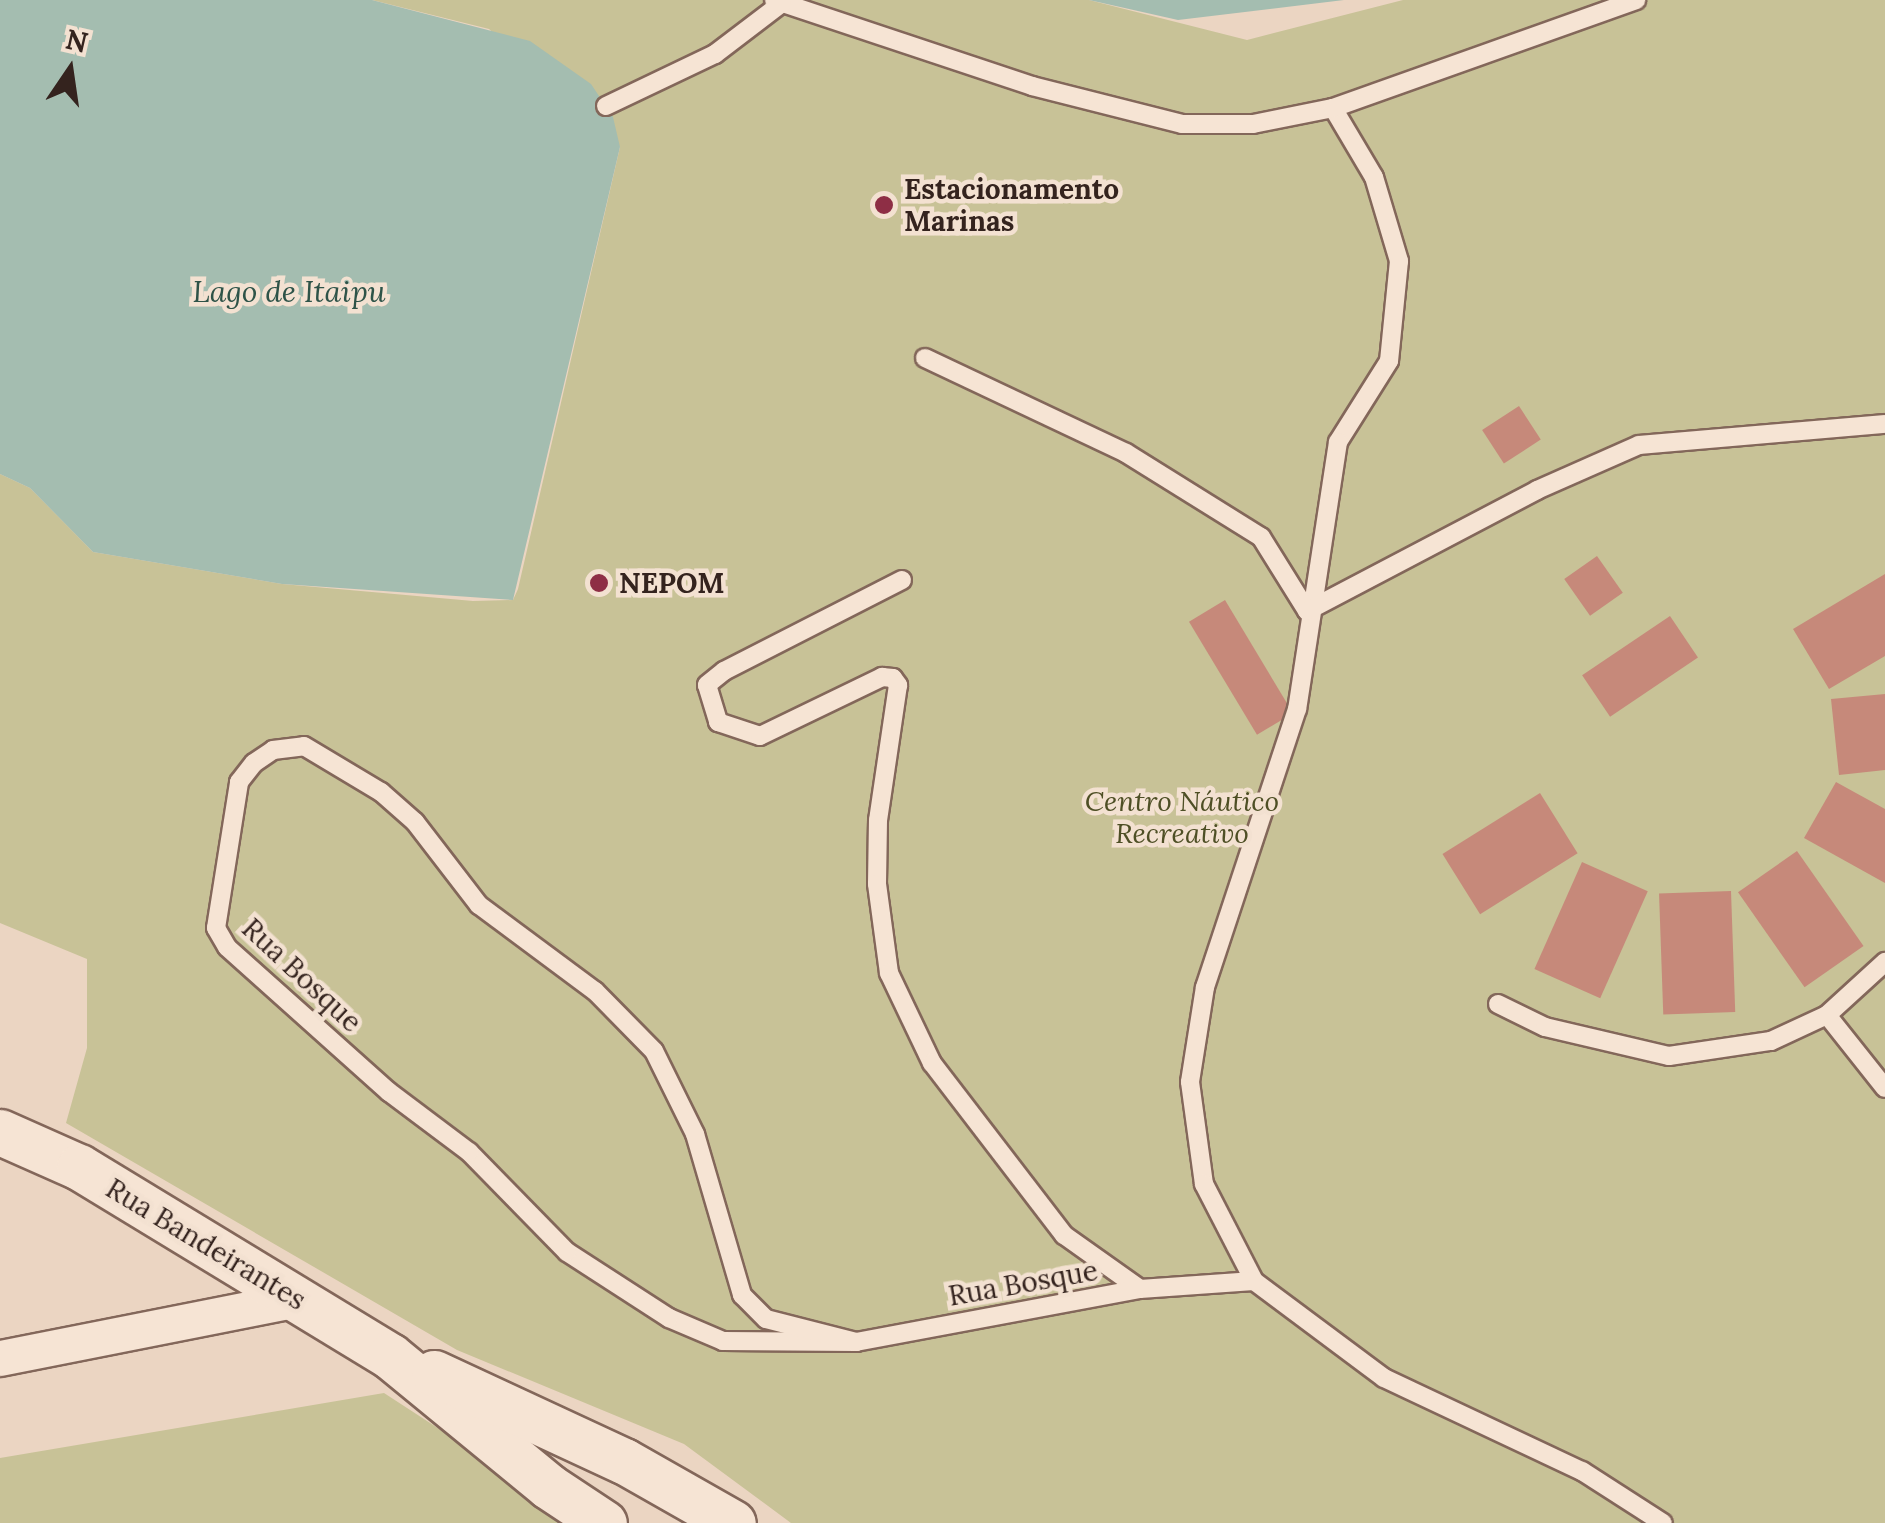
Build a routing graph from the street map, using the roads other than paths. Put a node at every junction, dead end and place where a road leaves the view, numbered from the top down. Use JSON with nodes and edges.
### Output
{"nodes":[{"id":1,"x":1636,"y":0,"type":"edge"},
{"id":2,"x":778,"y":1,"type":"edge"},
{"id":3,"x":606,"y":106,"type":"dead end"},
{"id":4,"x":1333,"y":108,"type":"junction"},
{"id":5,"x":925,"y":358,"type":"dead end"},
{"id":6,"x":1885,"y":424,"type":"edge"},
{"id":7,"x":902,"y":580,"type":"dead end"},
{"id":8,"x":1307,"y":611,"type":"junction"},
{"id":9,"x":1885,"y":962,"type":"edge"},
{"id":10,"x":1498,"y":1004,"type":"dead end"},
{"id":11,"x":1827,"y":1015,"type":"junction"},
{"id":12,"x":1885,"y":1088,"type":"edge"},
{"id":13,"x":9,"y":1136,"type":"edge"},
{"id":14,"x":1254,"y":1281,"type":"junction"},
{"id":15,"x":1140,"y":1289,"type":"junction"},
{"id":16,"x":298,"y":1299,"type":"junction"},
{"id":17,"x":856,"y":1342,"type":"junction"},
{"id":18,"x":390,"y":1356,"type":"junction"},
{"id":19,"x":0,"y":1358,"type":"edge"},
{"id":20,"x":604,"y":1523,"type":"edge"},
{"id":21,"x":733,"y":1523,"type":"edge"},
{"id":22,"x":1663,"y":1523,"type":"edge"}],
"edges":[{"from":1,"to":4,"type":"lane"},
{"from":2,"to":3,"type":"lane"},
{"from":2,"to":4,"type":"lane"},
{"from":4,"to":8,"type":"lane"},
{"from":5,"to":8,"type":"lane"},
{"from":6,"to":8,"type":"lane"},
{"from":7,"to":15,"type":"lane"},
{"from":8,"to":14,"type":"lane"},
{"from":9,"to":11,"type":"lane"},
{"from":10,"to":11,"type":"lane"},
{"from":11,"to":12,"type":"lane"},
{"from":13,"to":16,"type":"street","name":"Rua Bandeirantes"},
{"from":14,"to":15,"type":"lane","name":"Rua Bosque"},
{"from":14,"to":22,"type":"lane"},
{"from":15,"to":17,"type":"lane","name":"Rua Bosque"},
{"from":16,"to":18,"type":"street","name":"Rua Bandeirantes"},
{"from":16,"to":19,"type":"street"},
{"from":17,"to":17,"type":"lane","name":"Rua Bosque"},
{"from":18,"to":20,"type":"street","name":"Rua Bandeirantes"},
{"from":18,"to":21,"type":"street","name":"Rua Bandeirantes"}]}
